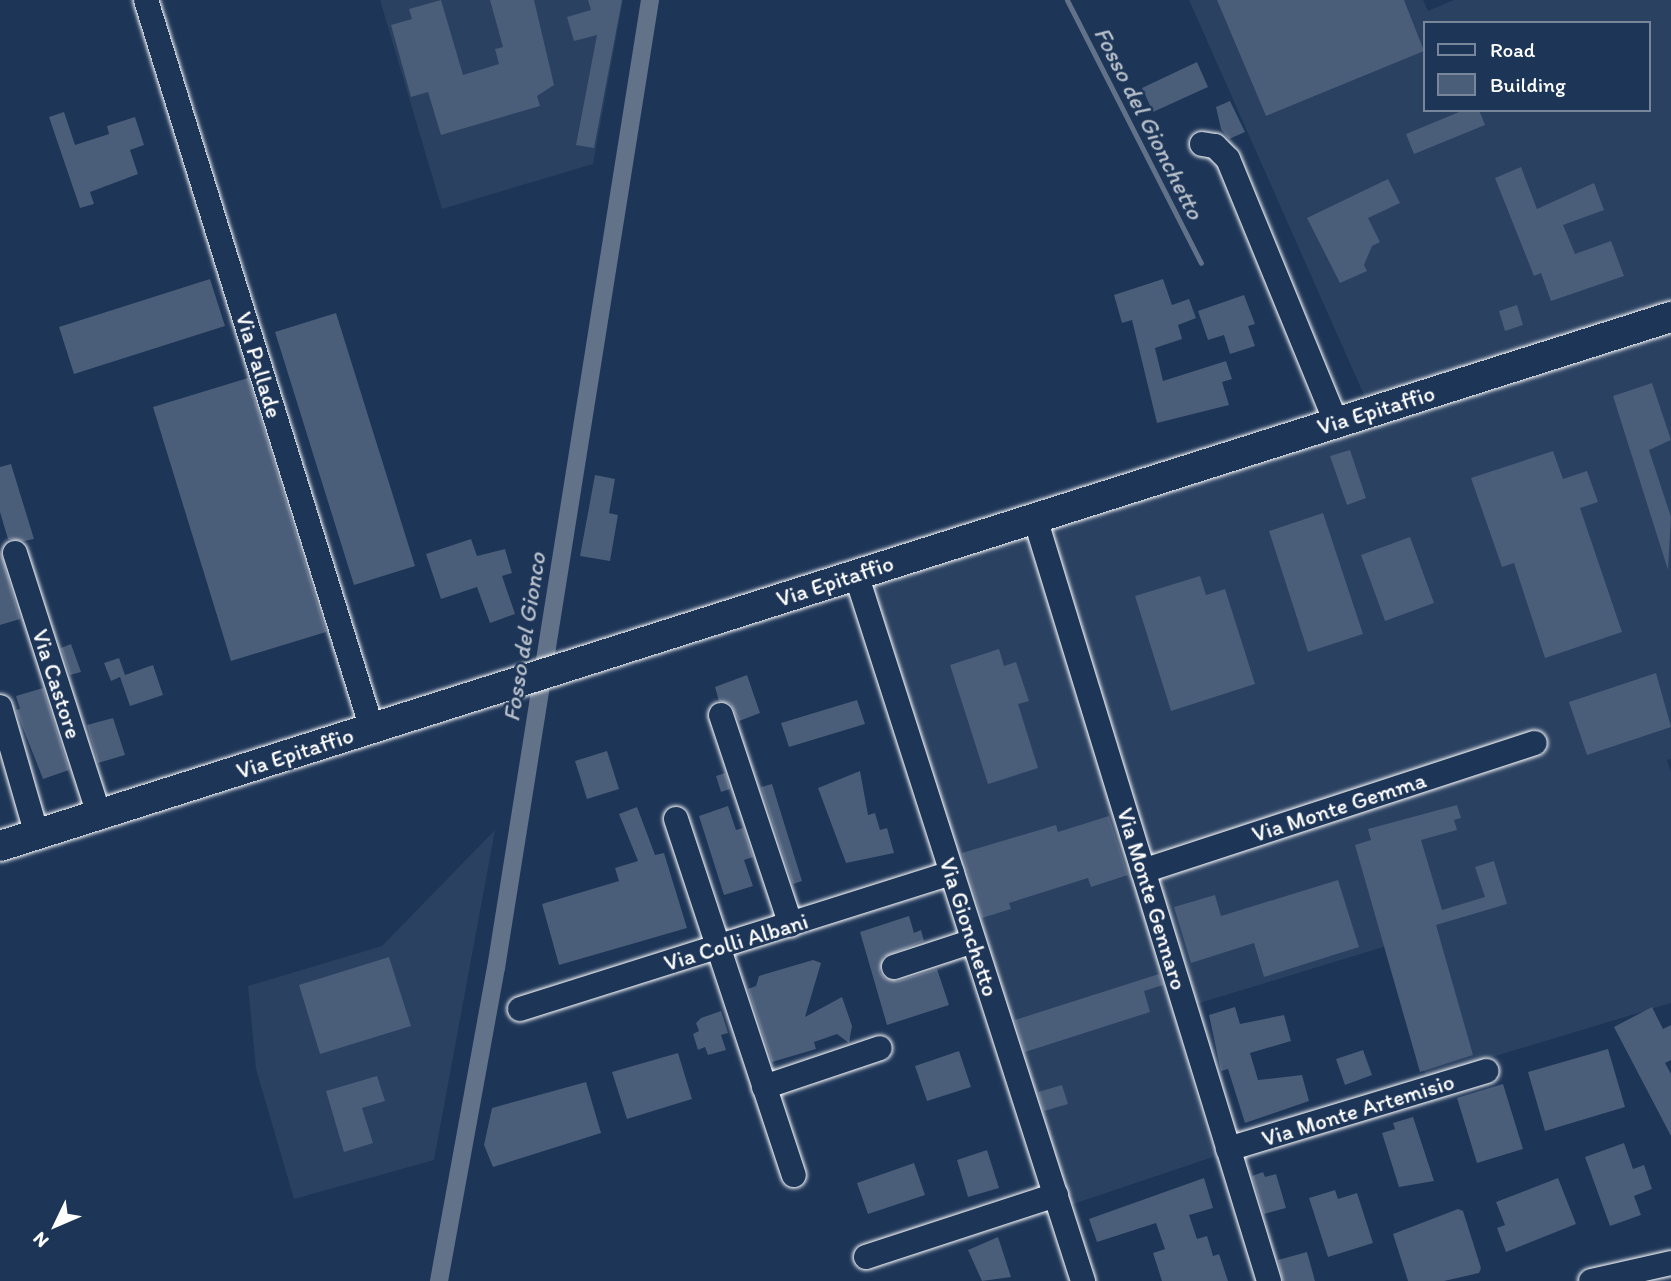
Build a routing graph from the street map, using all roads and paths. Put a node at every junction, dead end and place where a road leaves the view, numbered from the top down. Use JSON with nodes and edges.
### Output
{"nodes":[{"id":1,"x":146,"y":0,"type":"edge"},
{"id":2,"x":1202,"y":144,"type":"dead end"},
{"id":3,"x":1671,"y":317,"type":"edge"},
{"id":4,"x":1336,"y":422,"type":"junction"},
{"id":5,"x":1035,"y":517,"type":"junction"},
{"id":6,"x":15,"y":553,"type":"dead end"},
{"id":7,"x":856,"y":574,"type":"junction"},
{"id":8,"x":0,"y":708,"type":"edge"},
{"id":9,"x":721,"y":715,"type":"dead end"},
{"id":10,"x":372,"y":729,"type":"junction"},
{"id":11,"x":1535,"y":743,"type":"dead end"},
{"id":12,"x":99,"y":815,"type":"junction"},
{"id":13,"x":676,"y":819,"type":"dead end"},
{"id":14,"x":37,"y":835,"type":"junction"},
{"id":15,"x":0,"y":846,"type":"edge"},
{"id":16,"x":1143,"y":871,"type":"junction"},
{"id":17,"x":951,"y":873,"type":"junction"},
{"id":18,"x":791,"y":925,"type":"junction"},
{"id":19,"x":974,"y":941,"type":"junction"},
{"id":20,"x":718,"y":947,"type":"junction"},
{"id":21,"x":894,"y":967,"type":"dead end"},
{"id":22,"x":520,"y":1010,"type":"dead end"},
{"id":23,"x":880,"y":1048,"type":"dead end"},
{"id":24,"x":1487,"y":1071,"type":"dead end"},
{"id":25,"x":764,"y":1087,"type":"junction"},
{"id":26,"x":1228,"y":1149,"type":"junction"},
{"id":27,"x":793,"y":1175,"type":"dead end"},
{"id":28,"x":1056,"y":1195,"type":"junction"},
{"id":29,"x":866,"y":1257,"type":"dead end"},
{"id":30,"x":1671,"y":1263,"type":"edge"},
{"id":31,"x":1083,"y":1281,"type":"edge"},
{"id":32,"x":1269,"y":1281,"type":"edge"},
{"id":33,"x":1591,"y":1281,"type":"edge"}],
"edges":[{"from":1,"to":10,"type":"street","name":"Via Pallade"},
{"from":2,"to":4,"type":"street"},
{"from":3,"to":4,"type":"main road","name":"Via Epitaffio"},
{"from":4,"to":5,"type":"main road","name":"Via Epitaffio"},
{"from":5,"to":7,"type":"main road","name":"Via Epitaffio"},
{"from":5,"to":16,"type":"street","name":"Via Monte Gennaro"},
{"from":6,"to":12,"type":"street","name":"Via Castore"},
{"from":7,"to":10,"type":"main road","name":"Via Epitaffio"},
{"from":7,"to":17,"type":"street","name":"Via Gionchetto"},
{"from":8,"to":14,"type":"street"},
{"from":9,"to":18,"type":"street"},
{"from":10,"to":12,"type":"main road","name":"Via Epitaffio"},
{"from":11,"to":16,"type":"street","name":"Via Monte Gemma"},
{"from":12,"to":14,"type":"main road","name":"Via Epitaffio"},
{"from":13,"to":20,"type":"street"},
{"from":14,"to":15,"type":"main road","name":"Via Epitaffio"},
{"from":16,"to":26,"type":"street","name":"Via Monte Gennaro"},
{"from":17,"to":18,"type":"street","name":"Via Colli Albani"},
{"from":17,"to":19,"type":"street","name":"Via Gionchetto"},
{"from":18,"to":20,"type":"street","name":"Via Colli Albani"},
{"from":19,"to":21,"type":"street"},
{"from":19,"to":28,"type":"street","name":"Via Gionchetto"},
{"from":20,"to":22,"type":"street","name":"Via Colli Albani"},
{"from":20,"to":25,"type":"street"},
{"from":23,"to":25,"type":"street"},
{"from":24,"to":26,"type":"street","name":"Via Monte Artemisio"},
{"from":25,"to":27,"type":"street"},
{"from":26,"to":32,"type":"street","name":"Via Monte Gennaro"},
{"from":28,"to":29,"type":"street"},
{"from":28,"to":31,"type":"street","name":"Via Gionchetto"},
{"from":30,"to":33,"type":"street"}]}
